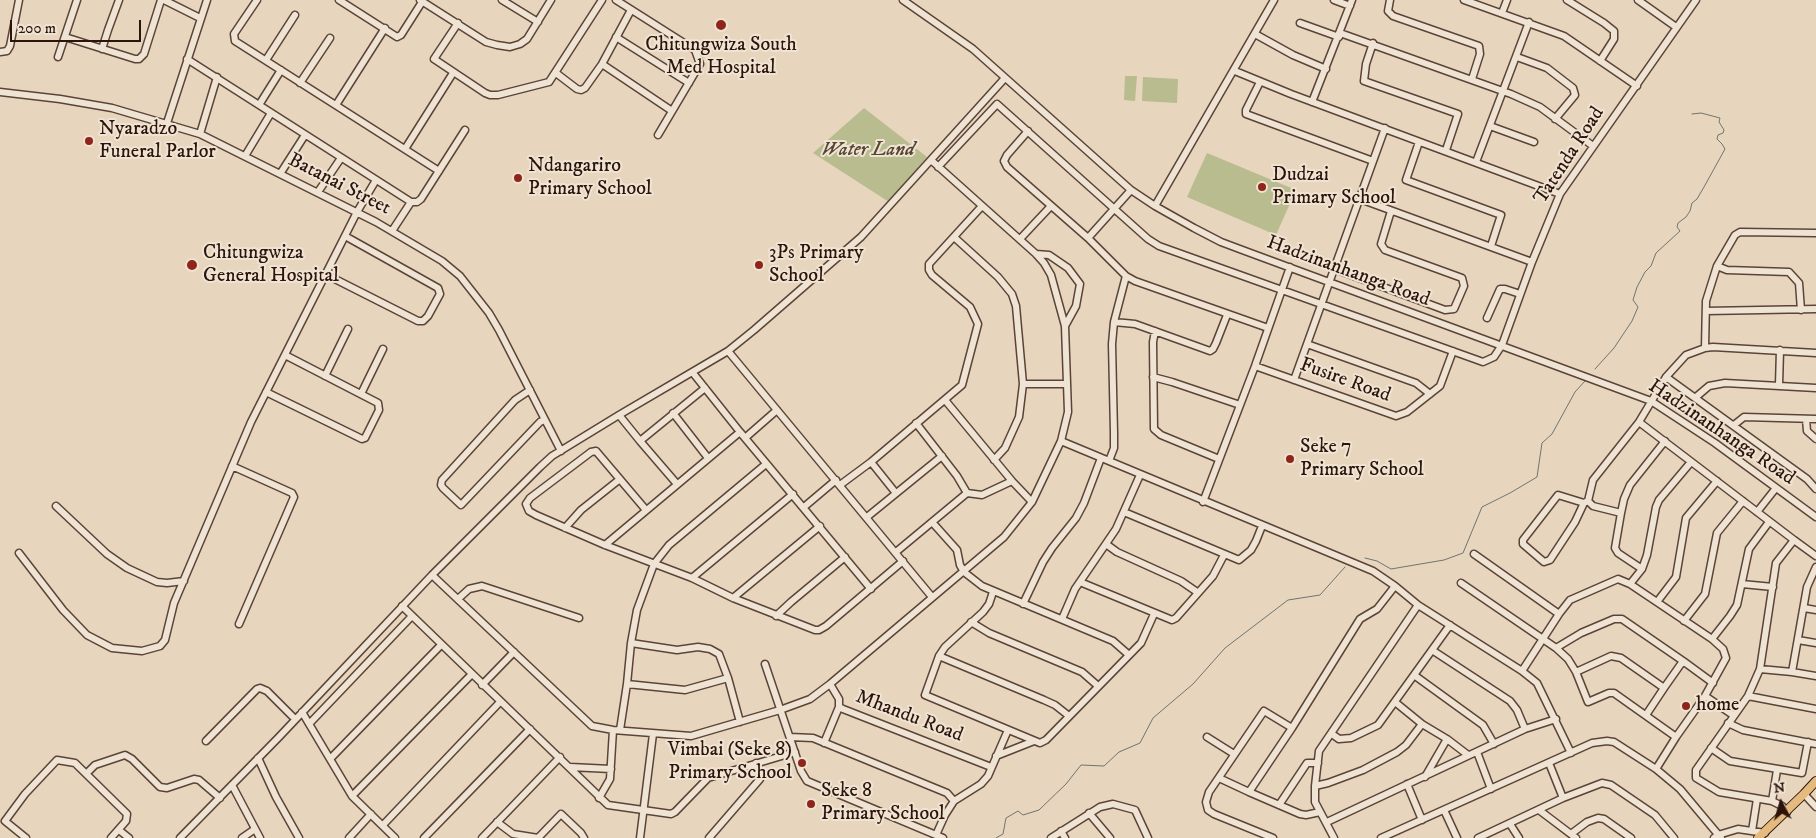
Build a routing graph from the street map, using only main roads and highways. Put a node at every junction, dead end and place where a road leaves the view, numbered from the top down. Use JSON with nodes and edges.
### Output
{"nodes":[{"id":1,"x":1816,"y":781,"type":"edge"},
{"id":2,"x":1761,"y":836,"type":"edge"}],
"edges":[{"from":1,"to":2,"type":"main road"}]}
